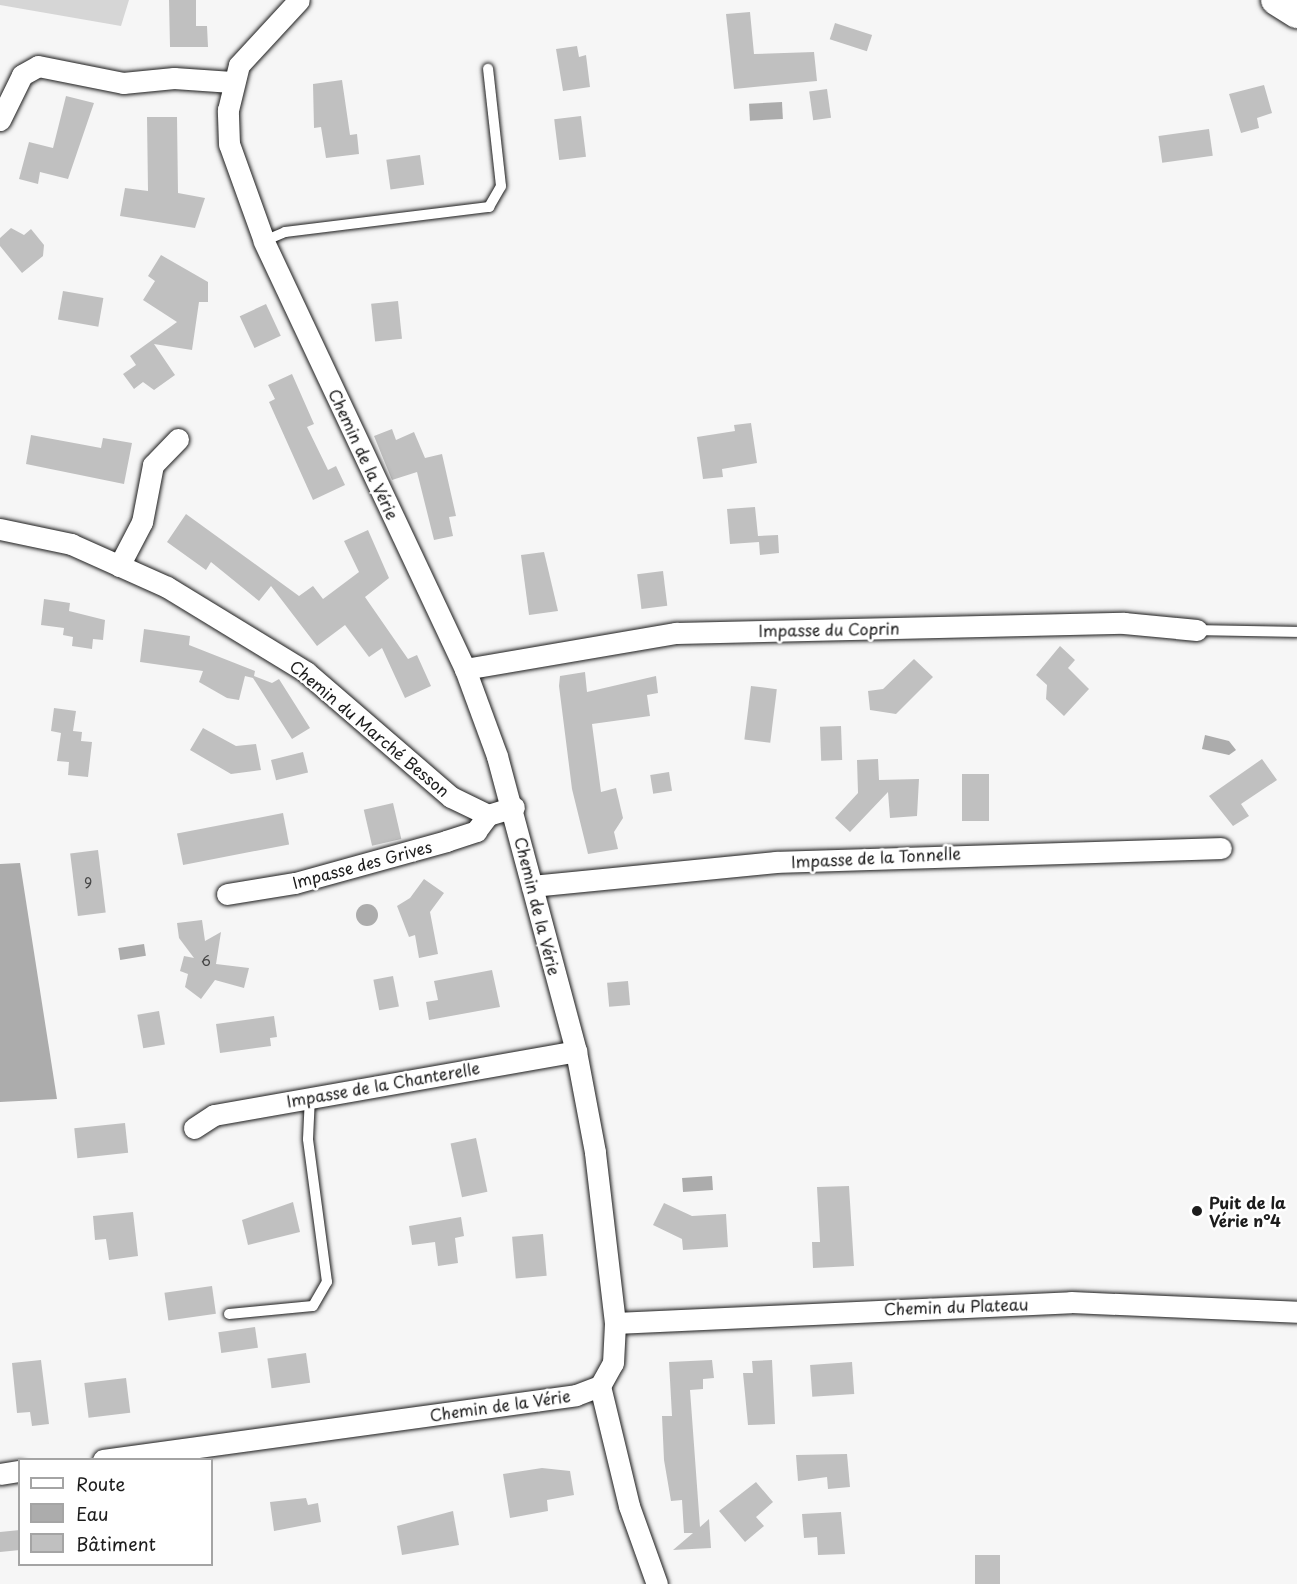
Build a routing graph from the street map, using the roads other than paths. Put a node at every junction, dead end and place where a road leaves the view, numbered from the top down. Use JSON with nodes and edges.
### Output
{"nodes":[{"id":1,"x":299,"y":0,"type":"edge"},
{"id":2,"x":1276,"y":0,"type":"edge"},
{"id":3,"x":1297,"y":14,"type":"edge"},
{"id":4,"x":488,"y":69,"type":"dead end"},
{"id":5,"x":232,"y":82,"type":"junction"},
{"id":6,"x":0,"y":120,"type":"edge"},
{"id":7,"x":264,"y":241,"type":"junction"},
{"id":8,"x":178,"y":439,"type":"dead end"},
{"id":9,"x":0,"y":529,"type":"edge"},
{"id":10,"x":119,"y":566,"type":"junction"},
{"id":11,"x":1197,"y":630,"type":"joint"},
{"id":12,"x":1297,"y":632,"type":"edge"},
{"id":13,"x":465,"y":669,"type":"junction"},
{"id":14,"x":514,"y":807,"type":"junction"},
{"id":15,"x":488,"y":815,"type":"junction"},
{"id":16,"x":1221,"y":848,"type":"dead end"},
{"id":17,"x":532,"y":886,"type":"junction"},
{"id":18,"x":227,"y":894,"type":"dead end"},
{"id":19,"x":576,"y":1051,"type":"junction"},
{"id":20,"x":310,"y":1096,"type":"junction"},
{"id":21,"x":194,"y":1128,"type":"dead end"},
{"id":22,"x":1297,"y":1312,"type":"edge"},
{"id":23,"x":229,"y":1314,"type":"dead end"},
{"id":24,"x":615,"y":1323,"type":"junction"},
{"id":25,"x":600,"y":1386,"type":"junction"},
{"id":26,"x":118,"y":1458,"type":"edge"},
{"id":27,"x":18,"y":1471,"type":"edge"},
{"id":28,"x":0,"y":1474,"type":"edge"},
{"id":29,"x":657,"y":1584,"type":"edge"}],
"edges":[{"from":1,"to":5,"type":"street","name":"Chemin de la Vérie"},
{"from":2,"to":3,"type":"main road"},
{"from":4,"to":7,"type":"lane"},
{"from":5,"to":6,"type":"street"},
{"from":5,"to":7,"type":"street","name":"Chemin de la Vérie"},
{"from":7,"to":13,"type":"street","name":"Chemin de la Vérie"},
{"from":8,"to":10,"type":"street"},
{"from":9,"to":10,"type":"street","name":"Chemin du Marché Besson"},
{"from":10,"to":15,"type":"street","name":"Chemin du Marché Besson"},
{"from":11,"to":12,"type":"lane"},
{"from":11,"to":13,"type":"street","name":"Impasse du Coprin"},
{"from":13,"to":14,"type":"street","name":"Chemin de la Vérie"},
{"from":14,"to":15,"type":"street"},
{"from":14,"to":17,"type":"street","name":"Chemin de la Vérie"},
{"from":15,"to":18,"type":"street","name":"Impasse des Grives"},
{"from":16,"to":17,"type":"street","name":"Impasse de la Tonnelle"},
{"from":17,"to":19,"type":"street","name":"Chemin de la Vérie"},
{"from":19,"to":20,"type":"street","name":"Impasse de la Chanterelle"},
{"from":19,"to":24,"type":"street","name":"Chemin de la Vérie"},
{"from":20,"to":21,"type":"street","name":"Impasse de la Chanterelle"},
{"from":20,"to":23,"type":"lane"},
{"from":22,"to":24,"type":"street","name":"Chemin du Plateau"},
{"from":24,"to":25,"type":"street","name":"Chemin de la Vérie"},
{"from":25,"to":26,"type":"street","name":"Chemin de la Vérie"},
{"from":25,"to":29,"type":"street"},
{"from":27,"to":28,"type":"street"}]}
